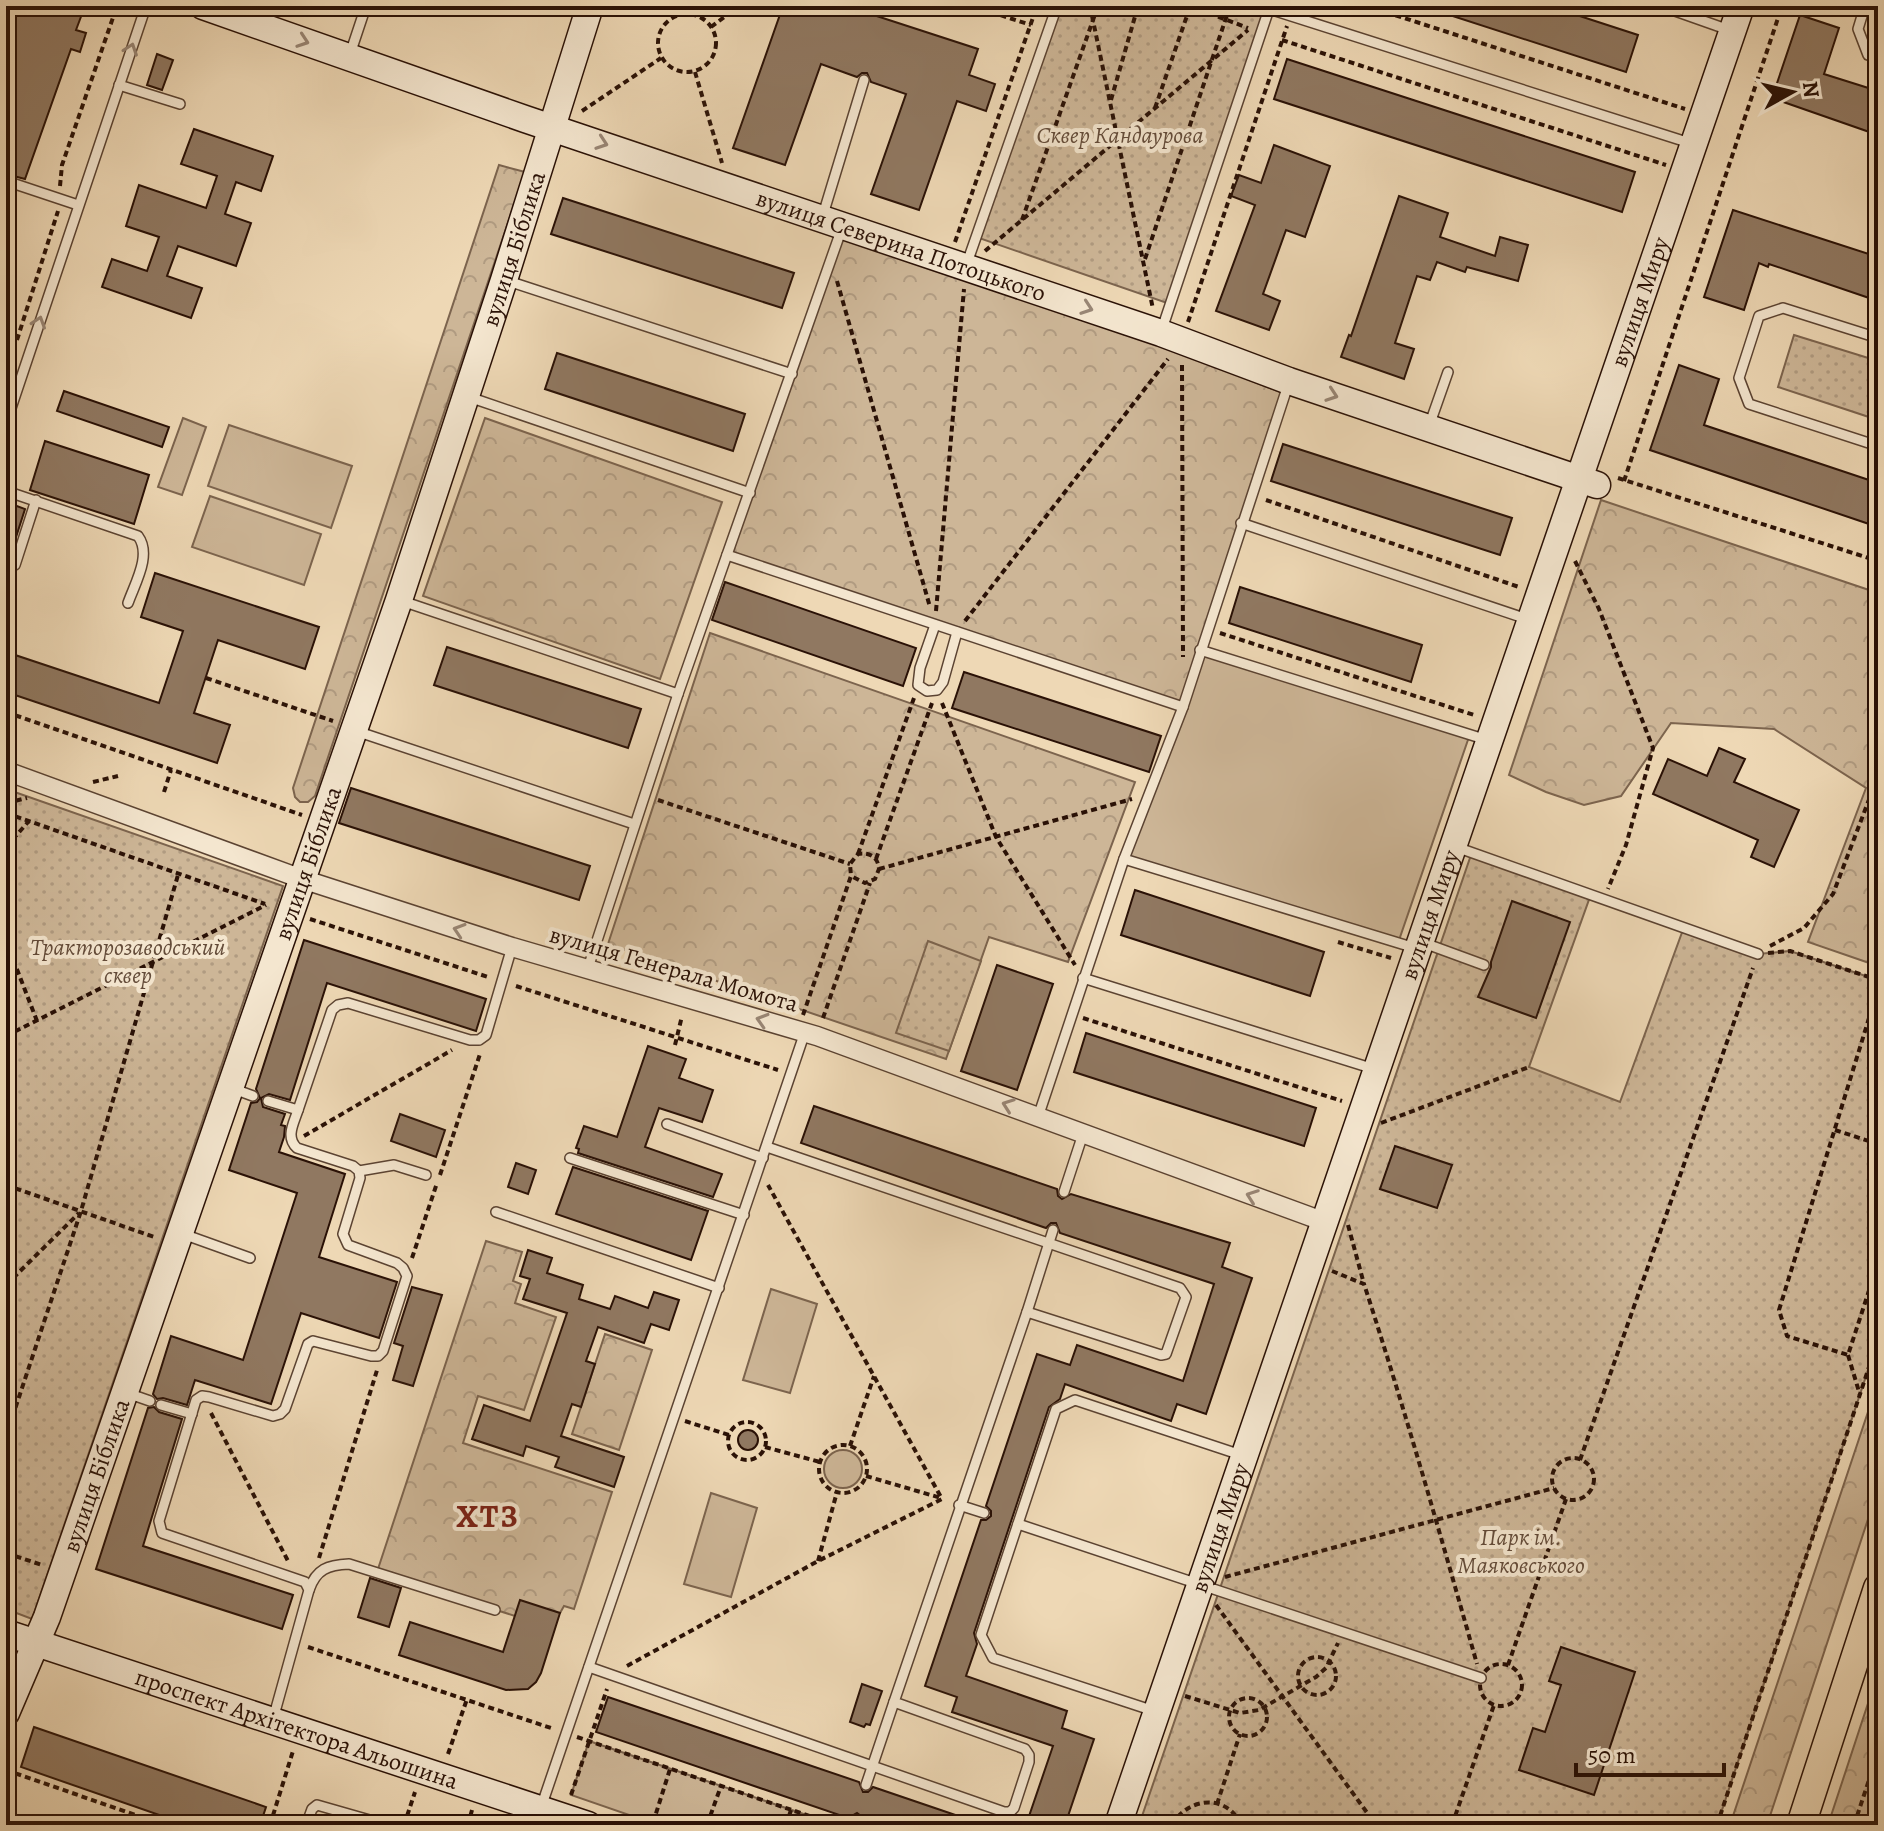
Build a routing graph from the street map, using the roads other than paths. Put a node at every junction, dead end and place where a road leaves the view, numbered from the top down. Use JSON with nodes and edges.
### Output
{"nodes":[{"id":1,"x":146,"y":6,"type":"edge"},
{"id":2,"x":203,"y":6,"type":"edge"},
{"id":3,"x":366,"y":6,"type":"edge"},
{"id":4,"x":590,"y":6,"type":"edge"},
{"id":5,"x":1057,"y":6,"type":"edge"},
{"id":6,"x":1661,"y":6,"type":"edge"},
{"id":7,"x":1865,"y":6,"type":"edge"},
{"id":8,"x":1270,"y":7,"type":"edge"},
{"id":9,"x":1737,"y":18,"type":"edge"},
{"id":10,"x":348,"y":57,"type":"junction"},
{"id":11,"x":1878,"y":58,"type":"edge"},
{"id":12,"x":864,"y":80,"type":"dead end"},
{"id":13,"x":119,"y":85,"type":"junction"},
{"id":14,"x":180,"y":104,"type":"dead end"},
{"id":15,"x":552,"y":128,"type":"junction"},
{"id":16,"x":1694,"y":144,"type":"junction"},
{"id":17,"x":6,"y":181,"type":"edge"},
{"id":18,"x":78,"y":205,"type":"junction"},
{"id":19,"x":832,"y":221,"type":"junction"},
{"id":20,"x":966,"y":260,"type":"junction"},
{"id":21,"x":504,"y":280,"type":"junction"},
{"id":22,"x":1166,"y":329,"type":"junction"},
{"id":23,"x":1878,"y":338,"type":"edge"},
{"id":24,"x":1448,"y":372,"type":"dead end"},
{"id":25,"x":792,"y":374,"type":"junction"},
{"id":26,"x":1289,"y":381,"type":"junction"},
{"id":27,"x":466,"y":397,"type":"junction"},
{"id":28,"x":6,"y":423,"type":"edge"},
{"id":29,"x":1429,"y":428,"type":"junction"},
{"id":30,"x":1878,"y":446,"type":"edge"},
{"id":31,"x":1597,"y":480,"type":"junction"},
{"id":32,"x":6,"y":491,"type":"edge"},
{"id":33,"x":750,"y":493,"type":"junction"},
{"id":34,"x":36,"y":500,"type":"junction"},
{"id":35,"x":1241,"y":523,"type":"junction"},
{"id":36,"x":727,"y":555,"type":"junction"},
{"id":37,"x":15,"y":565,"type":"dead end"},
{"id":38,"x":399,"y":600,"type":"junction"},
{"id":39,"x":128,"y":603,"type":"dead end"},
{"id":40,"x":1531,"y":621,"type":"junction"},
{"id":41,"x":935,"y":625,"type":"junction"},
{"id":42,"x":957,"y":632,"type":"junction"},
{"id":43,"x":1200,"y":650,"type":"junction"},
{"id":44,"x":678,"y":694,"type":"junction"},
{"id":45,"x":1183,"y":707,"type":"junction"},
{"id":46,"x":346,"y":727,"type":"junction"},
{"id":47,"x":1490,"y":740,"type":"junction"},
{"id":48,"x":6,"y":771,"type":"edge"},
{"id":49,"x":634,"y":824,"type":"junction"},
{"id":50,"x":1454,"y":846,"type":"junction"},
{"id":51,"x":1124,"y":859,"type":"junction"},
{"id":52,"x":302,"y":879,"type":"junction"},
{"id":53,"x":1420,"y":946,"type":"junction"},
{"id":54,"x":512,"y":947,"type":"junction"},
{"id":55,"x":1758,"y":954,"type":"road end"},
{"id":56,"x":1484,"y":965,"type":"dead end"},
{"id":57,"x":588,"y":968,"type":"junction"},
{"id":58,"x":1083,"y":978,"type":"junction"},
{"id":59,"x":807,"y":1033,"type":"junction"},
{"id":60,"x":1377,"y":1070,"type":"junction"},
{"id":61,"x":268,"y":1101,"type":"dead end"},
{"id":62,"x":298,"y":1110,"type":"junction"},
{"id":63,"x":1038,"y":1117,"type":"junction"},
{"id":64,"x":667,"y":1124,"type":"dead end"},
{"id":65,"x":1083,"y":1134,"type":"junction"},
{"id":66,"x":767,"y":1147,"type":"junction"},
{"id":67,"x":570,"y":1158,"type":"dead end"},
{"id":68,"x":763,"y":1158,"type":"junction"},
{"id":69,"x":359,"y":1171,"type":"junction"},
{"id":70,"x":426,"y":1175,"type":"dead end"},
{"id":71,"x":1064,"y":1192,"type":"dead end"},
{"id":72,"x":496,"y":1212,"type":"dead end"},
{"id":73,"x":744,"y":1215,"type":"junction"},
{"id":74,"x":1336,"y":1220,"type":"junction"},
{"id":75,"x":1053,"y":1230,"type":"dead end"},
{"id":76,"x":178,"y":1239,"type":"junction"},
{"id":77,"x":1048,"y":1245,"type":"junction"},
{"id":78,"x":250,"y":1258,"type":"dead end"},
{"id":79,"x":719,"y":1288,"type":"junction"},
{"id":80,"x":1027,"y":1312,"type":"junction"},
{"id":81,"x":124,"y":1392,"type":"junction"},
{"id":82,"x":150,"y":1401,"type":"dead end"},
{"id":83,"x":161,"y":1405,"type":"dead end"},
{"id":84,"x":192,"y":1414,"type":"junction"},
{"id":85,"x":1245,"y":1456,"type":"junction"},
{"id":86,"x":959,"y":1505,"type":"junction"},
{"id":87,"x":984,"y":1513,"type":"dead end"},
{"id":88,"x":1018,"y":1524,"type":"junction"},
{"id":89,"x":310,"y":1586,"type":"junction"},
{"id":90,"x":1213,"y":1588,"type":"junction"},
{"id":91,"x":1878,"y":1588,"type":"edge"},
{"id":92,"x":495,"y":1610,"type":"dead end"},
{"id":93,"x":6,"y":1633,"type":"edge"},
{"id":94,"x":38,"y":1644,"type":"junction"},
{"id":95,"x":589,"y":1667,"type":"junction"},
{"id":96,"x":1481,"y":1678,"type":"road end"},
{"id":97,"x":894,"y":1702,"type":"junction"},
{"id":98,"x":1157,"y":1712,"type":"junction"},
{"id":99,"x":6,"y":1713,"type":"edge"},
{"id":100,"x":273,"y":1719,"type":"junction"},
{"id":101,"x":873,"y":1765,"type":"junction"},
{"id":102,"x":866,"y":1785,"type":"dead end"},
{"id":103,"x":538,"y":1817,"type":"edge"},
{"id":104,"x":1130,"y":1821,"type":"edge"},
{"id":105,"x":293,"y":1824,"type":"edge"},
{"id":106,"x":387,"y":1825,"type":"edge"},
{"id":107,"x":588,"y":1825,"type":"edge"},
{"id":108,"x":1801,"y":1825,"type":"edge"}],
"edges":[{"from":13,"to":1,"type":"lane","one_way":true},
{"from":2,"to":10,"type":"street","name":"вулиця Северина Потоцького","one_way":true},
{"from":3,"to":10,"type":"lane"},
{"from":4,"to":15,"type":"street","name":"вулиця Біблика"},
{"from":5,"to":20,"type":"lane"},
{"from":6,"to":9,"type":"lane"},
{"from":7,"to":11,"type":"lane"},
{"from":8,"to":16,"type":"lane"},
{"from":8,"to":22,"type":"lane"},
{"from":9,"to":16,"type":"street","name":"вулиця Миру"},
{"from":10,"to":15,"type":"street","name":"вулиця Северина Потоцького"},
{"from":12,"to":19,"type":"lane"},
{"from":13,"to":14,"type":"lane"},
{"from":13,"to":18,"type":"lane"},
{"from":15,"to":19,"type":"street","name":"вулиця Северина Потоцького","one_way":true},
{"from":15,"to":21,"type":"street","name":"вулиця Біблика"},
{"from":16,"to":31,"type":"street","name":"вулиця Миру"},
{"from":17,"to":18,"type":"lane"},
{"from":28,"to":18,"type":"lane","one_way":true},
{"from":19,"to":20,"type":"street","name":"вулиця Северина Потоцького"},
{"from":19,"to":25,"type":"lane"},
{"from":20,"to":22,"type":"street","name":"вулиця Северина Потоцького","one_way":true},
{"from":21,"to":25,"type":"lane"},
{"from":21,"to":27,"type":"street","name":"вулиця Біблика"},
{"from":22,"to":26,"type":"street","name":"вулиця Северина Потоцького"},
{"from":23,"to":30,"type":"lane"},
{"from":24,"to":29,"type":"lane"},
{"from":25,"to":33,"type":"lane"},
{"from":26,"to":29,"type":"street","name":"вулиця Северина Потоцького","one_way":true},
{"from":26,"to":35,"type":"lane"},
{"from":27,"to":33,"type":"lane"},
{"from":27,"to":38,"type":"street","name":"вулиця Біблика"},
{"from":29,"to":31,"type":"street","name":"вулиця Северина Потоцького"},
{"from":31,"to":40,"type":"street","name":"вулиця Миру"},
{"from":32,"to":34,"type":"lane"},
{"from":33,"to":36,"type":"lane"},
{"from":34,"to":37,"type":"lane"},
{"from":34,"to":39,"type":"lane"},
{"from":35,"to":40,"type":"lane"},
{"from":35,"to":43,"type":"lane"},
{"from":36,"to":41,"type":"lane"},
{"from":36,"to":44,"type":"lane"},
{"from":38,"to":44,"type":"lane"},
{"from":38,"to":46,"type":"street","name":"вулиця Біблика"},
{"from":40,"to":47,"type":"street","name":"вулиця Миру"},
{"from":41,"to":42,"type":"lane"},
{"from":41,"to":42,"type":"lane"},
{"from":42,"to":45,"type":"lane"},
{"from":43,"to":45,"type":"lane"},
{"from":43,"to":47,"type":"lane"},
{"from":44,"to":49,"type":"lane"},
{"from":45,"to":51,"type":"lane"},
{"from":46,"to":49,"type":"lane"},
{"from":46,"to":52,"type":"street","name":"вулиця Біблика"},
{"from":47,"to":50,"type":"street","name":"вулиця Миру"},
{"from":48,"to":52,"type":"street","name":"вулиця Генерала Момота"},
{"from":49,"to":57,"type":"lane"},
{"from":50,"to":53,"type":"street","name":"вулиця Миру"},
{"from":50,"to":55,"type":"lane"},
{"from":51,"to":53,"type":"lane"},
{"from":51,"to":58,"type":"lane"},
{"from":54,"to":52,"type":"street","name":"вулиця Генерала Момота","one_way":true},
{"from":52,"to":76,"type":"street","name":"вулиця Біблика"},
{"from":53,"to":56,"type":"lane"},
{"from":53,"to":60,"type":"street","name":"вулиця Миру"},
{"from":54,"to":57,"type":"street","name":"вулиця Генерала Момота"},
{"from":54,"to":62,"type":"lane"},
{"from":59,"to":57,"type":"street","name":"вулиця Генерала Момота","one_way":true},
{"from":58,"to":60,"type":"lane"},
{"from":58,"to":63,"type":"lane"},
{"from":63,"to":59,"type":"street","name":"вулиця Генерала Момота","one_way":true},
{"from":59,"to":66,"type":"lane"},
{"from":60,"to":74,"type":"street","name":"вулиця Миру"},
{"from":61,"to":62,"type":"lane"},
{"from":62,"to":69,"type":"lane"},
{"from":63,"to":65,"type":"street","name":"вулиця Генерала Момота"},
{"from":64,"to":68,"type":"lane"},
{"from":65,"to":71,"type":"lane"},
{"from":74,"to":65,"type":"street","name":"вулиця Генерала Момота","one_way":true},
{"from":66,"to":68,"type":"lane"},
{"from":66,"to":77,"type":"lane"},
{"from":67,"to":73,"type":"lane"},
{"from":68,"to":73,"type":"lane"},
{"from":69,"to":70,"type":"lane"},
{"from":69,"to":84,"type":"lane"},
{"from":72,"to":79,"type":"lane"},
{"from":73,"to":79,"type":"lane"},
{"from":74,"to":85,"type":"street","name":"вулиця Миру"},
{"from":75,"to":77,"type":"lane"},
{"from":76,"to":78,"type":"lane"},
{"from":76,"to":81,"type":"street","name":"вулиця Біблика"},
{"from":77,"to":80,"type":"lane"},
{"from":77,"to":80,"type":"lane"},
{"from":79,"to":95,"type":"lane"},
{"from":80,"to":86,"type":"lane"},
{"from":81,"to":82,"type":"lane"},
{"from":81,"to":94,"type":"street","name":"вулиця Біблика"},
{"from":83,"to":84,"type":"lane"},
{"from":84,"to":89,"type":"lane"},
{"from":85,"to":88,"type":"lane"},
{"from":85,"to":90,"type":"street","name":"вулиця Миру"},
{"from":86,"to":87,"type":"lane"},
{"from":86,"to":97,"type":"lane"},
{"from":88,"to":90,"type":"lane"},
{"from":88,"to":98,"type":"lane"},
{"from":89,"to":92,"type":"lane"},
{"from":89,"to":100,"type":"lane"},
{"from":90,"to":96,"type":"lane"},
{"from":90,"to":98,"type":"street","name":"вулиця Миру"},
{"from":91,"to":108,"type":"main road"},
{"from":93,"to":94,"type":"street","name":"проспект Архітектора Альошина"},
{"from":94,"to":99,"type":"street","name":"вулиця Біблика"},
{"from":94,"to":100,"type":"street","name":"проспект Архітектора Альошина"},
{"from":95,"to":101,"type":"lane"},
{"from":95,"to":103,"type":"lane"},
{"from":97,"to":101,"type":"lane"},
{"from":97,"to":101,"type":"lane"},
{"from":98,"to":104,"type":"street","name":"вулиця Миру"},
{"from":100,"to":103,"type":"street","name":"проспект Архітектора Альошина"},
{"from":101,"to":102,"type":"lane"},
{"from":103,"to":107,"type":"street","name":"проспект Архітектора Альошина"},
{"from":105,"to":106,"type":"lane"}]}
